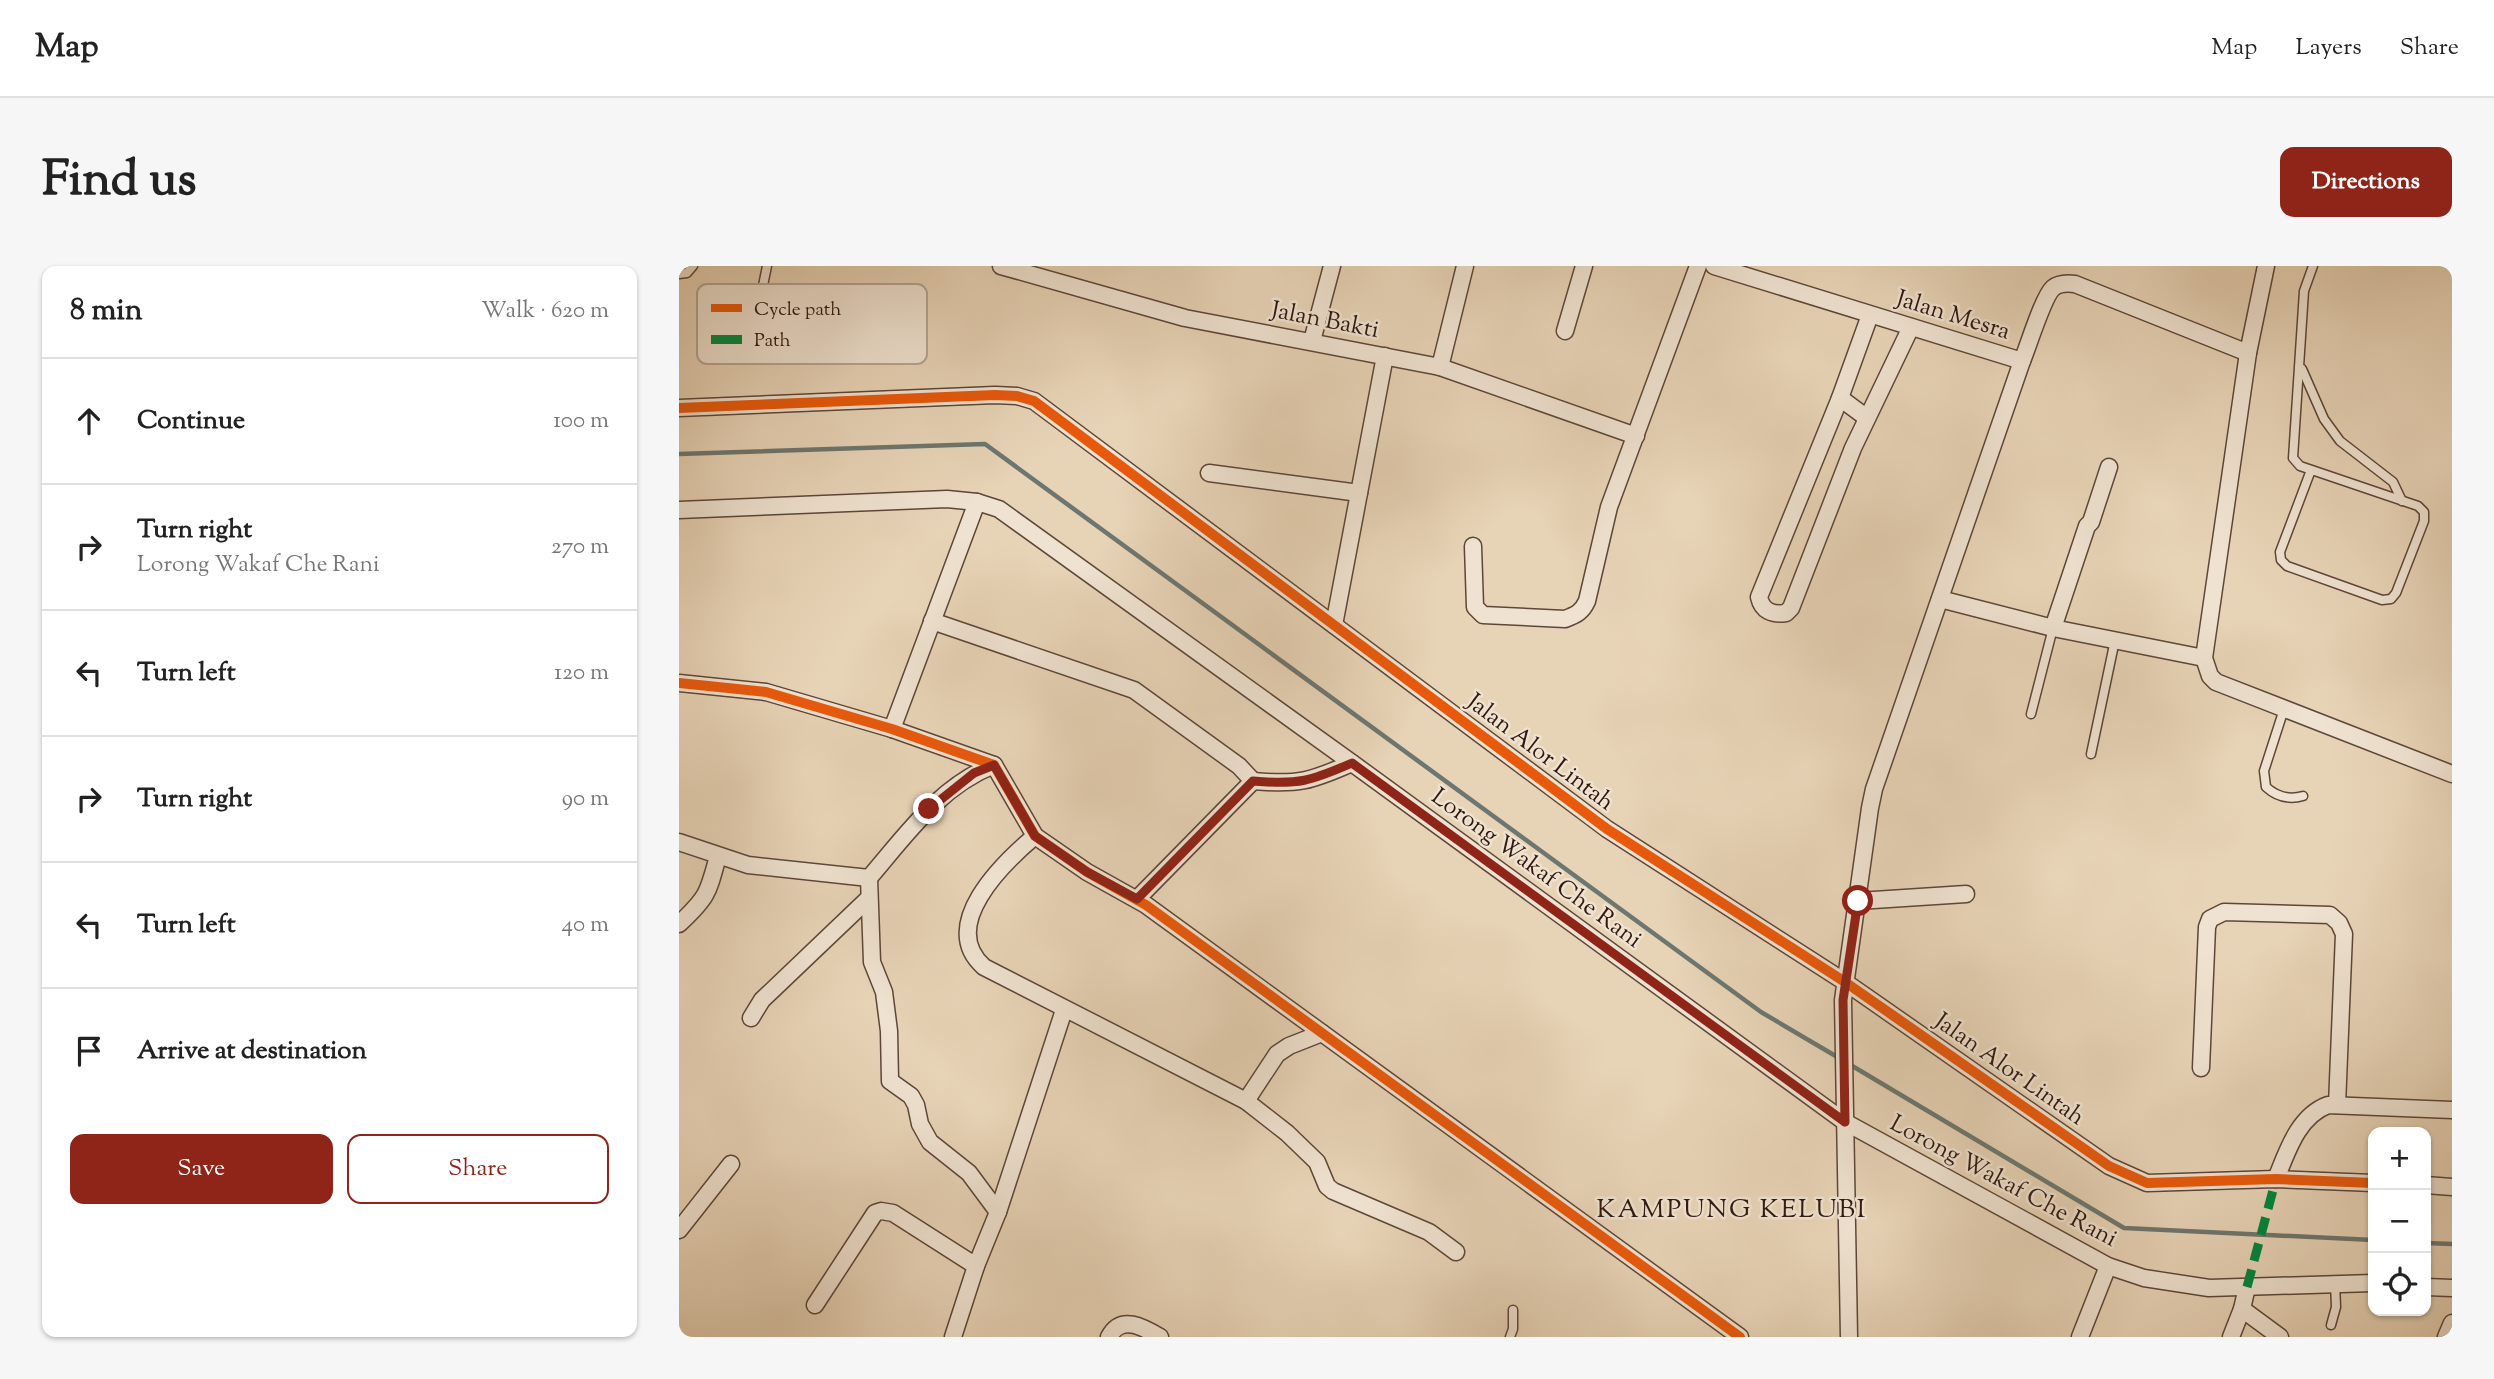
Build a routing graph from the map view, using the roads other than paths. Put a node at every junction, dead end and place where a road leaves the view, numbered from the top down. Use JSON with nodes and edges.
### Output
{"nodes":[{"id":1,"x":693,"y":266,"type":"edge"},
{"id":2,"x":767,"y":266,"type":"edge"},
{"id":3,"x":1001,"y":266,"type":"edge"},
{"id":4,"x":1332,"y":266,"type":"edge"},
{"id":5,"x":1465,"y":266,"type":"edge"},
{"id":6,"x":1584,"y":266,"type":"edge"},
{"id":7,"x":1698,"y":266,"type":"edge"},
{"id":8,"x":1714,"y":266,"type":"edge"},
{"id":9,"x":2266,"y":266,"type":"edge"},
{"id":10,"x":2313,"y":266,"type":"edge"},
{"id":11,"x":1021,"y":269,"type":"edge"},
{"id":12,"x":679,"y":274,"type":"edge"},
{"id":13,"x":763,"y":284,"type":"edge"},
{"id":14,"x":1870,"y":315,"type":"junction"},
{"id":15,"x":1911,"y":327,"type":"junction"},
{"id":16,"x":1565,"y":331,"type":"dead end"},
{"id":17,"x":1312,"y":341,"type":"junction"},
{"id":18,"x":2248,"y":352,"type":"junction"},
{"id":19,"x":1385,"y":356,"type":"junction"},
{"id":20,"x":2022,"y":362,"type":"junction"},
{"id":21,"x":2301,"y":366,"type":"junction"},
{"id":22,"x":1440,"y":368,"type":"junction"},
{"id":23,"x":1840,"y":398,"type":"junction"},
{"id":24,"x":679,"y":408,"type":"edge"},
{"id":25,"x":1867,"y":418,"type":"junction"},
{"id":26,"x":1636,"y":436,"type":"junction"},
{"id":27,"x":2109,"y":467,"type":"dead end"},
{"id":28,"x":2311,"y":470,"type":"junction"},
{"id":29,"x":1209,"y":473,"type":"dead end"},
{"id":30,"x":1359,"y":493,"type":"junction"},
{"id":31,"x":2402,"y":501,"type":"junction"},
{"id":32,"x":977,"y":502,"type":"junction"},
{"id":33,"x":679,"y":510,"type":"edge"},
{"id":34,"x":1473,"y":546,"type":"dead end"},
{"id":35,"x":1940,"y":598,"type":"junction"},
{"id":36,"x":932,"y":621,"type":"junction"},
{"id":37,"x":1334,"y":625,"type":"junction"},
{"id":38,"x":2053,"y":628,"type":"junction"},
{"id":39,"x":2115,"y":640,"type":"junction"},
{"id":40,"x":2204,"y":658,"type":"junction"},
{"id":41,"x":679,"y":683,"type":"edge"},
{"id":42,"x":2284,"y":709,"type":"junction"},
{"id":43,"x":2031,"y":714,"type":"dead end"},
{"id":44,"x":893,"y":729,"type":"junction"},
{"id":45,"x":2091,"y":754,"type":"dead end"},
{"id":46,"x":1352,"y":763,"type":"junction"},
{"id":47,"x":994,"y":765,"type":"junction"},
{"id":48,"x":2452,"y":774,"type":"edge"},
{"id":49,"x":1253,"y":781,"type":"junction"},
{"id":50,"x":2304,"y":796,"type":"dead end"},
{"id":51,"x":1035,"y":836,"type":"junction"},
{"id":52,"x":679,"y":842,"type":"edge"},
{"id":53,"x":718,"y":856,"type":"junction"},
{"id":54,"x":869,"y":878,"type":"junction"},
{"id":55,"x":1966,"y":894,"type":"dead end"},
{"id":56,"x":869,"y":898,"type":"junction"},
{"id":57,"x":1137,"y":899,"type":"junction"},
{"id":58,"x":1858,"y":901,"type":"junction"},
{"id":59,"x":679,"y":924,"type":"edge"},
{"id":60,"x":1845,"y":982,"type":"junction"},
{"id":61,"x":1064,"y":1010,"type":"junction"},
{"id":62,"x":751,"y":1018,"type":"dead end"},
{"id":63,"x":1322,"y":1033,"type":"junction"},
{"id":64,"x":2201,"y":1068,"type":"dead end"},
{"id":65,"x":1246,"y":1101,"type":"junction"},
{"id":66,"x":2337,"y":1105,"type":"junction"},
{"id":67,"x":2452,"y":1110,"type":"edge"},
{"id":68,"x":1845,"y":1122,"type":"junction"},
{"id":69,"x":731,"y":1164,"type":"dead end"},
{"id":70,"x":2276,"y":1179,"type":"junction"},
{"id":71,"x":2368,"y":1183,"type":"edge"},
{"id":72,"x":2431,"y":1185,"type":"edge"},
{"id":73,"x":2452,"y":1186,"type":"edge"},
{"id":74,"x":998,"y":1212,"type":"junction"},
{"id":75,"x":679,"y":1230,"type":"edge"},
{"id":76,"x":1456,"y":1252,"type":"dead end"},
{"id":77,"x":976,"y":1266,"type":"junction"},
{"id":78,"x":2108,"y":1266,"type":"junction"},
{"id":79,"x":2335,"y":1283,"type":"junction"},
{"id":80,"x":2368,"y":1283,"type":"edge"},
{"id":81,"x":2248,"y":1287,"type":"junction"},
{"id":82,"x":2431,"y":1287,"type":"edge"},
{"id":83,"x":2452,"y":1288,"type":"edge"},
{"id":84,"x":814,"y":1305,"type":"dead end"},
{"id":85,"x":2242,"y":1309,"type":"junction"},
{"id":86,"x":1513,"y":1310,"type":"dead end"},
{"id":87,"x":2452,"y":1323,"type":"edge"},
{"id":88,"x":2331,"y":1325,"type":"dead end"},
{"id":89,"x":953,"y":1337,"type":"edge"},
{"id":90,"x":1109,"y":1337,"type":"edge"},
{"id":91,"x":1160,"y":1337,"type":"edge"},
{"id":92,"x":1510,"y":1337,"type":"edge"},
{"id":93,"x":1740,"y":1337,"type":"edge"},
{"id":94,"x":1849,"y":1337,"type":"edge"},
{"id":95,"x":2080,"y":1337,"type":"edge"},
{"id":96,"x":2231,"y":1337,"type":"edge"},
{"id":97,"x":2280,"y":1337,"type":"edge"},
{"id":98,"x":2446,"y":1337,"type":"edge"}],
"edges":[{"from":1,"to":12,"type":"lane"},
{"from":2,"to":13,"type":"lane"},
{"from":3,"to":11,"type":"street","name":"Jalan Bakti"},
{"from":4,"to":17,"type":"street"},
{"from":5,"to":22,"type":"street"},
{"from":6,"to":16,"type":"street"},
{"from":7,"to":26,"type":"street"},
{"from":8,"to":14,"type":"street","name":"Jalan Mesra"},
{"from":9,"to":18,"type":"street"},
{"from":10,"to":21,"type":"lane"},
{"from":11,"to":17,"type":"street","name":"Jalan Bakti"},
{"from":14,"to":15,"type":"street","name":"Jalan Mesra"},
{"from":14,"to":23,"type":"street"},
{"from":15,"to":20,"type":"street","name":"Jalan Mesra"},
{"from":15,"to":25,"type":"street"},
{"from":17,"to":19,"type":"street","name":"Jalan Bakti"},
{"from":18,"to":20,"type":"street","name":"Jalan Mesra"},
{"from":18,"to":40,"type":"street"},
{"from":19,"to":22,"type":"street","name":"Jalan Bakti"},
{"from":19,"to":30,"type":"street"},
{"from":20,"to":35,"type":"street"},
{"from":21,"to":28,"type":"lane"},
{"from":21,"to":31,"type":"lane"},
{"from":22,"to":26,"type":"street","name":"Jalan Bakti"},
{"from":23,"to":25,"type":"street"},
{"from":23,"to":25,"type":"street"},
{"from":24,"to":37,"type":"street","name":"Jalan Alor Lintah"},
{"from":26,"to":34,"type":"street"},
{"from":27,"to":38,"type":"street"},
{"from":28,"to":31,"type":"lane"},
{"from":28,"to":31,"type":"lane"},
{"from":29,"to":30,"type":"street"},
{"from":30,"to":37,"type":"street"},
{"from":32,"to":33,"type":"street","name":"Lorong Wakaf Che Rani"},
{"from":32,"to":36,"type":"street"},
{"from":32,"to":46,"type":"street","name":"Lorong Wakaf Che Rani"},
{"from":35,"to":38,"type":"street"},
{"from":35,"to":58,"type":"street"},
{"from":36,"to":44,"type":"street"},
{"from":36,"to":49,"type":"street"},
{"from":37,"to":60,"type":"street","name":"Jalan Alor Lintah"},
{"from":38,"to":39,"type":"street"},
{"from":38,"to":43,"type":"lane"},
{"from":39,"to":40,"type":"street"},
{"from":39,"to":45,"type":"lane"},
{"from":40,"to":42,"type":"street"},
{"from":41,"to":44,"type":"street"},
{"from":42,"to":48,"type":"street"},
{"from":42,"to":50,"type":"lane"},
{"from":44,"to":47,"type":"street"},
{"from":46,"to":49,"type":"street"},
{"from":46,"to":68,"type":"street","name":"Lorong Wakaf Che Rani"},
{"from":47,"to":51,"type":"street"},
{"from":47,"to":54,"type":"street"},
{"from":49,"to":57,"type":"street"},
{"from":51,"to":57,"type":"street"},
{"from":51,"to":61,"type":"street"},
{"from":52,"to":53,"type":"street"},
{"from":53,"to":54,"type":"street"},
{"from":53,"to":59,"type":"street"},
{"from":54,"to":56,"type":"street"},
{"from":55,"to":58,"type":"street"},
{"from":56,"to":62,"type":"street"},
{"from":56,"to":74,"type":"street"},
{"from":57,"to":63,"type":"street"},
{"from":58,"to":60,"type":"street"},
{"from":60,"to":68,"type":"street"},
{"from":60,"to":70,"type":"street","name":"Jalan Alor Lintah"},
{"from":61,"to":65,"type":"street"},
{"from":61,"to":74,"type":"street"},
{"from":63,"to":65,"type":"street"},
{"from":63,"to":93,"type":"street"},
{"from":64,"to":66,"type":"street"},
{"from":65,"to":76,"type":"street"},
{"from":66,"to":67,"type":"street"},
{"from":66,"to":70,"type":"street"},
{"from":68,"to":78,"type":"street","name":"Lorong Wakaf Che Rani"},
{"from":68,"to":94,"type":"street"},
{"from":69,"to":75,"type":"street"},
{"from":70,"to":71,"type":"street","name":"Jalan Alor Lintah"},
{"from":72,"to":73,"type":"street"},
{"from":74,"to":77,"type":"street"},
{"from":77,"to":84,"type":"street"},
{"from":77,"to":89,"type":"street"},
{"from":78,"to":81,"type":"street","name":"Lorong Wakaf Che Rani"},
{"from":78,"to":95,"type":"street"},
{"from":79,"to":80,"type":"street","name":"Lorong Wakaf Che Rani"},
{"from":79,"to":81,"type":"street","name":"Lorong Wakaf Che Rani"},
{"from":79,"to":88,"type":"lane"},
{"from":81,"to":85,"type":"street"},
{"from":82,"to":83,"type":"street"},
{"from":85,"to":96,"type":"street"},
{"from":85,"to":97,"type":"street"},
{"from":86,"to":92,"type":"lane"},
{"from":87,"to":98,"type":"street"},
{"from":90,"to":91,"type":"street"}]}
